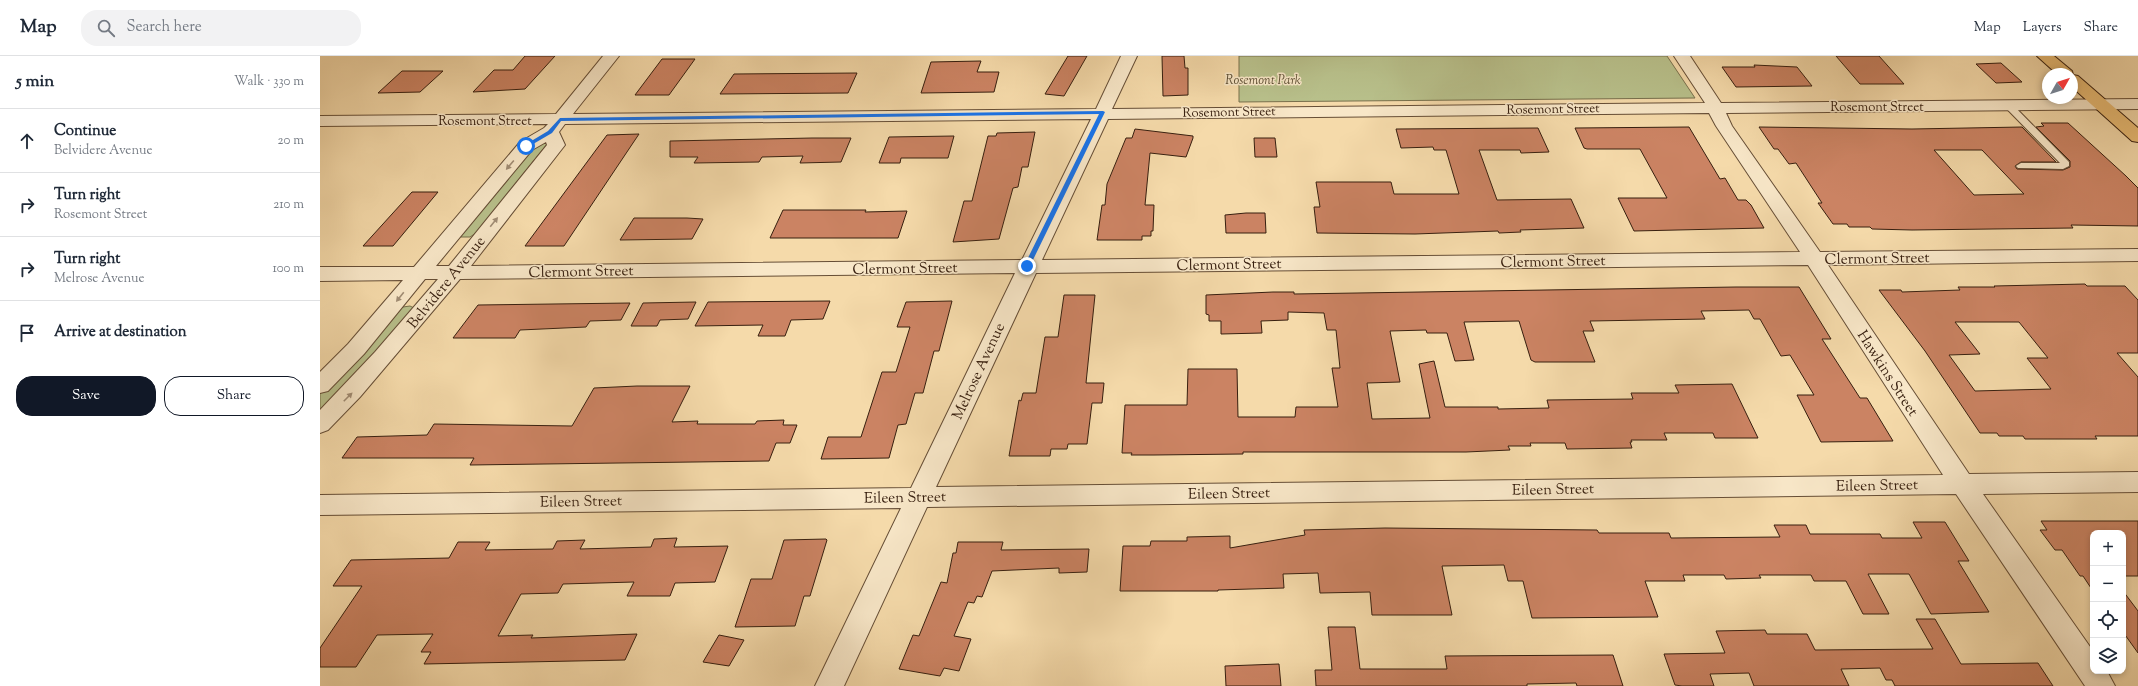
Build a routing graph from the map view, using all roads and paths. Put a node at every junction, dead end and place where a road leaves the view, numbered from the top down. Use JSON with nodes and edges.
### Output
{"nodes":[{"id":1,"x":611,"y":56,"type":"edge"},
{"id":2,"x":1129,"y":56,"type":"edge"},
{"id":3,"x":1682,"y":56,"type":"edge"},
{"id":4,"x":2045,"y":56,"type":"edge"},
{"id":5,"x":2059,"y":68,"type":"edge"},
{"id":6,"x":2078,"y":85,"type":"edge"},
{"id":7,"x":2100,"y":104,"type":"junction"},
{"id":8,"x":2138,"y":104,"type":"edge"},
{"id":9,"x":2008,"y":106,"type":"junction"},
{"id":10,"x":1714,"y":107,"type":"junction"},
{"id":11,"x":1103,"y":112,"type":"junction"},
{"id":12,"x":320,"y":121,"type":"edge"},
{"id":13,"x":555,"y":126,"type":"junction"},
{"id":14,"x":2138,"y":137,"type":"edge"},
{"id":15,"x":2022,"y":166,"type":"dead end"},
{"id":16,"x":2138,"y":255,"type":"edge"},
{"id":17,"x":1813,"y":258,"type":"junction"},
{"id":18,"x":1027,"y":266,"type":"junction"},
{"id":19,"x":454,"y":272,"type":"junction"},
{"id":20,"x":420,"y":273,"type":"junction"},
{"id":21,"x":320,"y":274,"type":"edge"},
{"id":22,"x":320,"y":385,"type":"edge"},
{"id":23,"x":320,"y":424,"type":"edge"},
{"id":24,"x":2138,"y":482,"type":"edge"},
{"id":25,"x":1962,"y":484,"type":"junction"},
{"id":26,"x":919,"y":497,"type":"junction"},
{"id":27,"x":320,"y":505,"type":"edge"},
{"id":28,"x":829,"y":686,"type":"edge"},
{"id":29,"x":2101,"y":686,"type":"edge"}],
"edges":[{"from":1,"to":13,"type":"street","name":"Belvidere Avenue"},
{"from":2,"to":11,"type":"street","name":"Melrose Avenue"},
{"from":3,"to":10,"type":"street","name":"Hawkins Street"},
{"from":4,"to":5,"type":"main road"},
{"from":6,"to":7,"type":"main road"},
{"from":7,"to":8,"type":"street","name":"Rosemont Street"},
{"from":7,"to":9,"type":"street","name":"Rosemont Street"},
{"from":7,"to":14,"type":"main road"},
{"from":9,"to":10,"type":"street","name":"Rosemont Street"},
{"from":9,"to":15,"type":"lane"},
{"from":10,"to":11,"type":"street","name":"Rosemont Street"},
{"from":10,"to":17,"type":"street","name":"Hawkins Street"},
{"from":11,"to":13,"type":"street","name":"Rosemont Street"},
{"from":11,"to":18,"type":"street","name":"Melrose Avenue"},
{"from":12,"to":13,"type":"street","name":"Rosemont Street"},
{"from":19,"to":13,"type":"street","name":"Belvidere Avenue","one_way":true},
{"from":13,"to":20,"type":"street","name":"Belvidere Avenue","one_way":true},
{"from":16,"to":17,"type":"street","name":"Clermont Street"},
{"from":17,"to":18,"type":"street","name":"Clermont Street"},
{"from":17,"to":25,"type":"street","name":"Hawkins Street"},
{"from":18,"to":19,"type":"street","name":"Clermont Street"},
{"from":18,"to":26,"type":"street","name":"Melrose Avenue"},
{"from":19,"to":20,"type":"street","name":"Clermont Street"},
{"from":23,"to":19,"type":"street","name":"Belvidere Avenue","one_way":true},
{"from":20,"to":21,"type":"street","name":"Clermont Street"},
{"from":20,"to":22,"type":"street","name":"Belvidere Avenue","one_way":true},
{"from":24,"to":25,"type":"street","name":"Eileen Street"},
{"from":25,"to":26,"type":"street","name":"Eileen Street"},
{"from":25,"to":29,"type":"street","name":"Hawkins Street"},
{"from":26,"to":27,"type":"street","name":"Eileen Street"},
{"from":26,"to":28,"type":"street","name":"Melrose Avenue"}]}
